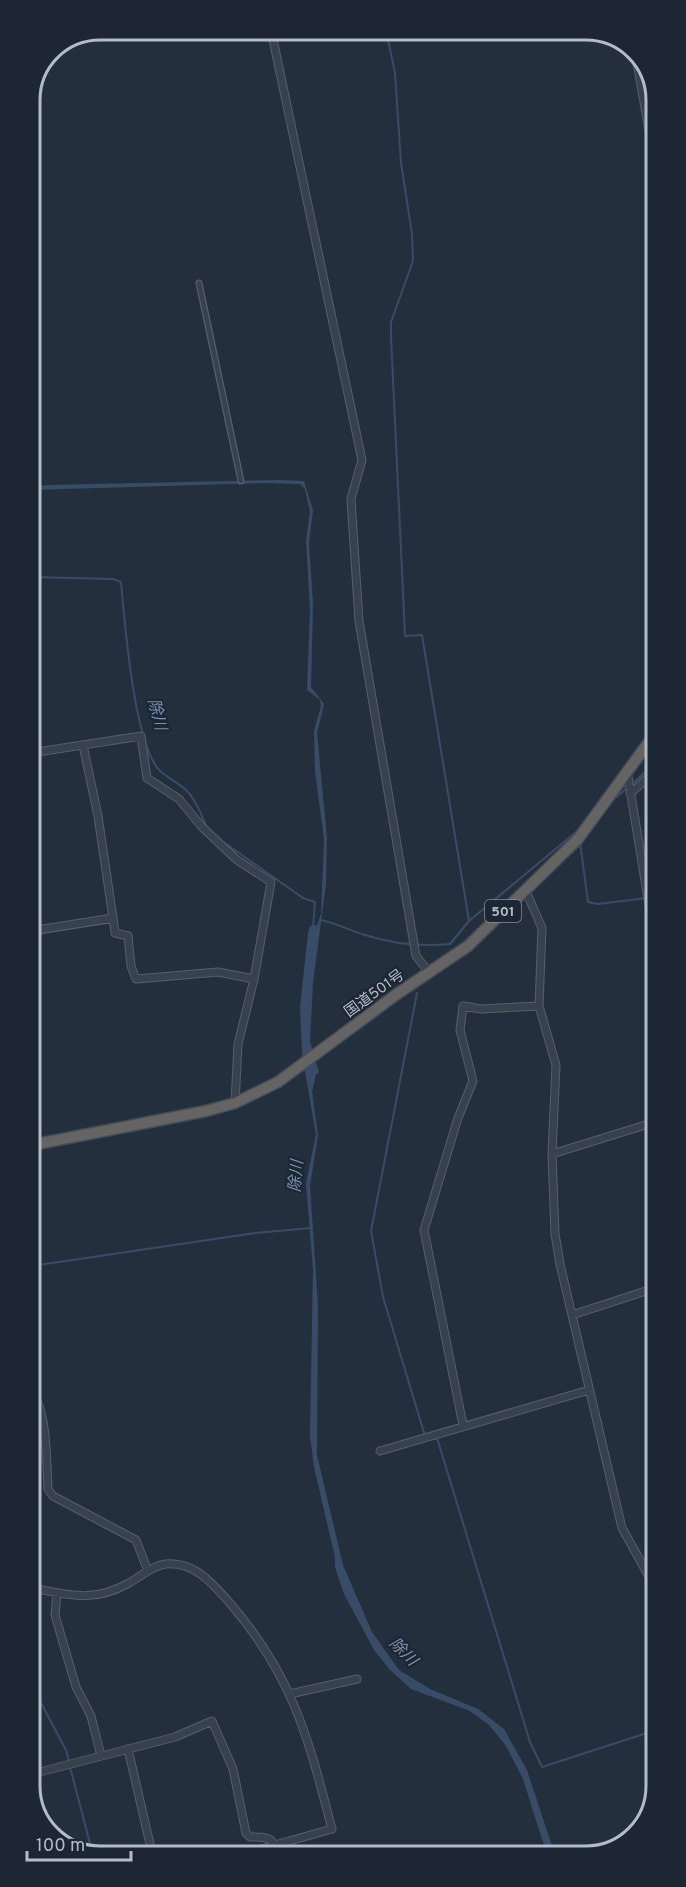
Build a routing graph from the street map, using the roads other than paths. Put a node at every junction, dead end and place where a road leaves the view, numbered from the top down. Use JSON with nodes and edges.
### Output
{"nodes":[{"id":1,"x":273,"y":41,"type":"edge"},
{"id":2,"x":639,"y":74,"type":"edge"},
{"id":3,"x":646,"y":114,"type":"edge"},
{"id":4,"x":199,"y":283,"type":"dead end"},
{"id":5,"x":241,"y":481,"type":"dead end"},
{"id":6,"x":83,"y":745,"type":"junction"},
{"id":7,"x":646,"y":746,"type":"edge"},
{"id":8,"x":41,"y":751,"type":"edge"},
{"id":9,"x":627,"y":771,"type":"junction"},
{"id":10,"x":646,"y":779,"type":"edge"},
{"id":11,"x":630,"y":794,"type":"junction"},
{"id":12,"x":646,"y":887,"type":"edge"},
{"id":13,"x":525,"y":889,"type":"junction"},
{"id":14,"x":113,"y":918,"type":"junction"},
{"id":15,"x":41,"y":929,"type":"edge"},
{"id":16,"x":429,"y":972,"type":"junction"},
{"id":17,"x":254,"y":980,"type":"junction"},
{"id":18,"x":539,"y":1006,"type":"junction"},
{"id":19,"x":235,"y":1103,"type":"junction"},
{"id":20,"x":646,"y":1125,"type":"edge"},
{"id":21,"x":41,"y":1143,"type":"edge"},
{"id":22,"x":552,"y":1154,"type":"junction"},
{"id":23,"x":646,"y":1291,"type":"edge"},
{"id":24,"x":572,"y":1315,"type":"junction"},
{"id":25,"x":589,"y":1390,"type":"junction"},
{"id":26,"x":41,"y":1414,"type":"edge"},
{"id":27,"x":463,"y":1425,"type":"junction"},
{"id":28,"x":380,"y":1451,"type":"dead end"},
{"id":29,"x":148,"y":1571,"type":"junction"},
{"id":30,"x":646,"y":1571,"type":"edge"},
{"id":31,"x":41,"y":1590,"type":"edge"},
{"id":32,"x":57,"y":1593,"type":"junction"},
{"id":33,"x":357,"y":1679,"type":"dead end"},
{"id":34,"x":290,"y":1694,"type":"junction"},
{"id":35,"x":128,"y":1749,"type":"junction"},
{"id":36,"x":101,"y":1756,"type":"junction"},
{"id":37,"x":41,"y":1771,"type":"edge"},
{"id":38,"x":276,"y":1845,"type":"junction"},
{"id":39,"x":150,"y":1846,"type":"edge"},
{"id":40,"x":272,"y":1846,"type":"edge"}],
"edges":[{"from":1,"to":16,"type":"street"},
{"from":2,"to":3,"type":"street"},
{"from":4,"to":5,"type":"street"},
{"from":6,"to":8,"type":"street"},
{"from":6,"to":14,"type":"street"},
{"from":6,"to":17,"type":"street"},
{"from":7,"to":9,"type":"highway","name":"国道501号","number":"501"},
{"from":9,"to":11,"type":"street"},
{"from":9,"to":13,"type":"highway","name":"国道501号","number":"501"},
{"from":10,"to":11,"type":"street"},
{"from":11,"to":12,"type":"street"},
{"from":13,"to":16,"type":"highway","name":"国道501号","number":"501"},
{"from":13,"to":18,"type":"street"},
{"from":14,"to":15,"type":"street"},
{"from":14,"to":17,"type":"street"},
{"from":16,"to":19,"type":"highway","name":"国道501号","number":"501"},
{"from":17,"to":19,"type":"street"},
{"from":18,"to":22,"type":"street"},
{"from":18,"to":27,"type":"street"},
{"from":19,"to":21,"type":"highway","name":"国道501号","number":"501"},
{"from":20,"to":22,"type":"street"},
{"from":22,"to":24,"type":"street"},
{"from":23,"to":24,"type":"street"},
{"from":24,"to":25,"type":"street"},
{"from":25,"to":27,"type":"street"},
{"from":25,"to":30,"type":"street"},
{"from":26,"to":29,"type":"street"},
{"from":27,"to":28,"type":"street"},
{"from":29,"to":32,"type":"street"},
{"from":29,"to":34,"type":"street"},
{"from":31,"to":32,"type":"street"},
{"from":32,"to":36,"type":"street"},
{"from":33,"to":34,"type":"street"},
{"from":34,"to":38,"type":"street"},
{"from":35,"to":36,"type":"street"},
{"from":35,"to":38,"type":"street"},
{"from":35,"to":39,"type":"street"},
{"from":36,"to":37,"type":"street"},
{"from":38,"to":40,"type":"street"}]}
